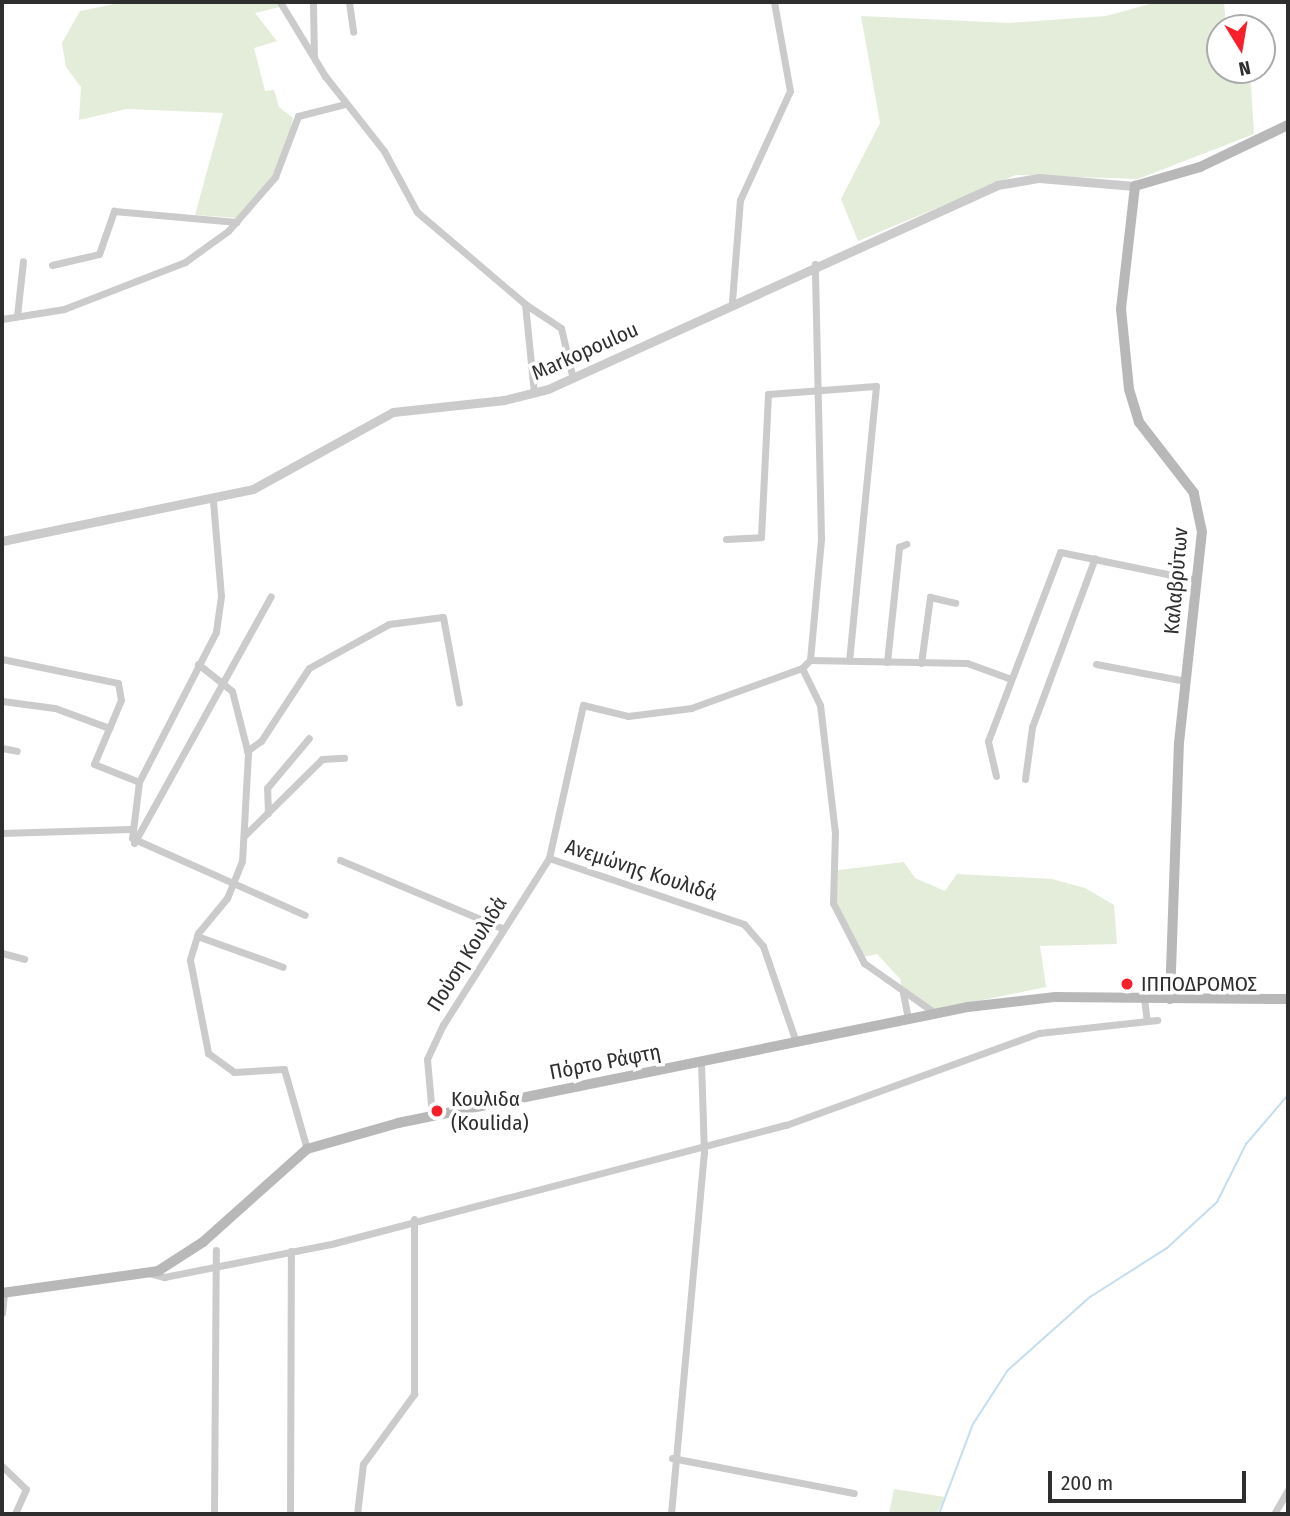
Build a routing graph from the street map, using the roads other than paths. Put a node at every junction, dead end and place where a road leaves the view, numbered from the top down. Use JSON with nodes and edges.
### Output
{"nodes":[{"id":1,"x":280,"y":2,"type":"edge"},
{"id":2,"x":313,"y":2,"type":"edge"},
{"id":3,"x":348,"y":2,"type":"edge"},
{"id":4,"x":774,"y":2,"type":"edge"},
{"id":5,"x":353,"y":32,"type":"dead end"},
{"id":6,"x":314,"y":57,"type":"junction"},
{"id":7,"x":345,"y":104,"type":"junction"},
{"id":8,"x":1288,"y":125,"type":"edge"},
{"id":9,"x":1135,"y":186,"type":"junction"},
{"id":10,"x":237,"y":222,"type":"junction"},
{"id":11,"x":23,"y":261,"type":"dead end"},
{"id":12,"x":815,"y":264,"type":"junction"},
{"id":13,"x":52,"y":265,"type":"dead end"},
{"id":14,"x":732,"y":301,"type":"junction"},
{"id":15,"x":525,"y":304,"type":"junction"},
{"id":16,"x":17,"y":316,"type":"junction"},
{"id":17,"x":2,"y":319,"type":"edge"},
{"id":18,"x":573,"y":379,"type":"junction"},
{"id":19,"x":821,"y":388,"type":"junction"},
{"id":20,"x":534,"y":393,"type":"junction"},
{"id":21,"x":213,"y":501,"type":"junction"},
{"id":22,"x":3,"y":539,"type":"edge"},
{"id":23,"x":726,"y":539,"type":"dead end"},
{"id":24,"x":1095,"y":558,"type":"junction"},
{"id":25,"x":898,"y":560,"type":"dead end"},
{"id":26,"x":1196,"y":580,"type":"junction"},
{"id":27,"x":271,"y":596,"type":"dead end"},
{"id":28,"x":955,"y":603,"type":"dead end"},
{"id":29,"x":890,"y":648,"type":"junction"},
{"id":30,"x":2,"y":659,"type":"edge"},
{"id":31,"x":810,"y":660,"type":"junction"},
{"id":32,"x":849,"y":661,"type":"junction"},
{"id":33,"x":887,"y":662,"type":"junction"},
{"id":34,"x":902,"y":662,"type":"junction"},
{"id":35,"x":921,"y":663,"type":"junction"},
{"id":36,"x":198,"y":664,"type":"junction"},
{"id":37,"x":1096,"y":664,"type":"dead end"},
{"id":38,"x":802,"y":668,"type":"junction"},
{"id":39,"x":1011,"y":679,"type":"junction"},
{"id":40,"x":223,"y":680,"type":"junction"},
{"id":41,"x":1185,"y":681,"type":"junction"},
{"id":42,"x":2,"y":701,"type":"edge"},
{"id":43,"x":458,"y":704,"type":"dead end"},
{"id":44,"x":109,"y":727,"type":"junction"},
{"id":45,"x":309,"y":738,"type":"dead end"},
{"id":46,"x":2,"y":748,"type":"edge"},
{"id":47,"x":17,"y":751,"type":"dead end"},
{"id":48,"x":247,"y":751,"type":"junction"},
{"id":49,"x":344,"y":758,"type":"dead end"},
{"id":50,"x":996,"y":776,"type":"dead end"},
{"id":51,"x":1025,"y":779,"type":"dead end"},
{"id":52,"x":139,"y":782,"type":"junction"},
{"id":53,"x":268,"y":813,"type":"junction"},
{"id":54,"x":130,"y":830,"type":"junction"},
{"id":55,"x":2,"y":833,"type":"edge"},
{"id":56,"x":245,"y":835,"type":"junction"},
{"id":57,"x":134,"y":843,"type":"junction"},
{"id":58,"x":549,"y":858,"type":"junction"},
{"id":59,"x":340,"y":860,"type":"dead end"},
{"id":60,"x":233,"y":885,"type":"junction"},
{"id":61,"x":305,"y":915,"type":"dead end"},
{"id":62,"x":502,"y":928,"type":"junction"},
{"id":63,"x":197,"y":936,"type":"junction"},
{"id":64,"x":2,"y":953,"type":"edge"},
{"id":65,"x":24,"y":959,"type":"dead end"},
{"id":66,"x":283,"y":967,"type":"dead end"},
{"id":67,"x":903,"y":993,"type":"junction"},
{"id":68,"x":1167,"y":995,"type":"junction"},
{"id":69,"x":1144,"y":998,"type":"junction"},
{"id":70,"x":1285,"y":999,"type":"edge"},
{"id":71,"x":968,"y":1007,"type":"junction"},
{"id":72,"x":935,"y":1013,"type":"junction"},
{"id":73,"x":908,"y":1018,"type":"junction"},
{"id":74,"x":1157,"y":1020,"type":"dead end"},
{"id":75,"x":1147,"y":1021,"type":"junction"},
{"id":76,"x":796,"y":1042,"type":"junction"},
{"id":77,"x":701,"y":1063,"type":"junction"},
{"id":78,"x":432,"y":1115,"type":"junction"},
{"id":79,"x":703,"y":1143,"type":"junction"},
{"id":80,"x":306,"y":1149,"type":"junction"},
{"id":81,"x":414,"y":1219,"type":"junction"},
{"id":82,"x":216,"y":1250,"type":"dead end"},
{"id":83,"x":291,"y":1251,"type":"junction"},
{"id":84,"x":183,"y":1257,"type":"junction"},
{"id":85,"x":218,"y":1266,"type":"junction"},
{"id":86,"x":191,"y":1268,"type":"junction"},
{"id":87,"x":149,"y":1273,"type":"junction"},
{"id":88,"x":3,"y":1293,"type":"edge"},
{"id":89,"x":2,"y":1313,"type":"edge"},
{"id":90,"x":673,"y":1458,"type":"junction"},
{"id":91,"x":2,"y":1466,"type":"edge"},
{"id":92,"x":1288,"y":1490,"type":"edge"},
{"id":93,"x":854,"y":1493,"type":"dead end"},
{"id":94,"x":1286,"y":1499,"type":"edge"},
{"id":95,"x":15,"y":1514,"type":"edge"},
{"id":96,"x":214,"y":1514,"type":"edge"},
{"id":97,"x":290,"y":1514,"type":"edge"},
{"id":98,"x":357,"y":1514,"type":"edge"},
{"id":99,"x":671,"y":1514,"type":"edge"},
{"id":100,"x":1274,"y":1514,"type":"edge"}],
"edges":[{"from":1,"to":6,"type":"street"},
{"from":2,"to":6,"type":"street"},
{"from":3,"to":5,"type":"street"},
{"from":4,"to":14,"type":"street"},
{"from":6,"to":7,"type":"street"},
{"from":7,"to":10,"type":"street"},
{"from":7,"to":15,"type":"street"},
{"from":8,"to":9,"type":"main road"},
{"from":9,"to":12,"type":"street","name":"Markopoulou"},
{"from":9,"to":26,"type":"main road","name":"Καλαβρύτων"},
{"from":10,"to":13,"type":"street"},
{"from":10,"to":16,"type":"street"},
{"from":11,"to":16,"type":"street"},
{"from":12,"to":14,"type":"street","name":"Markopoulou"},
{"from":12,"to":19,"type":"street"},
{"from":14,"to":18,"type":"street","name":"Markopoulou"},
{"from":15,"to":18,"type":"street"},
{"from":15,"to":20,"type":"street"},
{"from":16,"to":17,"type":"street"},
{"from":18,"to":20,"type":"street","name":"Markopoulou"},
{"from":19,"to":23,"type":"street"},
{"from":19,"to":31,"type":"street"},
{"from":19,"to":32,"type":"street"},
{"from":20,"to":21,"type":"street","name":"Markopoulou"},
{"from":21,"to":22,"type":"street","name":"Markopoulou"},
{"from":21,"to":36,"type":"street"},
{"from":24,"to":26,"type":"street"},
{"from":24,"to":39,"type":"street"},
{"from":24,"to":51,"type":"street"},
{"from":25,"to":29,"type":"street"},
{"from":26,"to":41,"type":"main road","name":"Καλαβρύτων"},
{"from":27,"to":40,"type":"street"},
{"from":28,"to":35,"type":"street"},
{"from":29,"to":33,"type":"street"},
{"from":29,"to":34,"type":"street"},
{"from":30,"to":44,"type":"street"},
{"from":31,"to":32,"type":"street"},
{"from":31,"to":38,"type":"street"},
{"from":32,"to":33,"type":"street"},
{"from":33,"to":34,"type":"street"},
{"from":34,"to":35,"type":"street"},
{"from":35,"to":39,"type":"street"},
{"from":36,"to":40,"type":"street"},
{"from":36,"to":52,"type":"street"},
{"from":37,"to":41,"type":"street"},
{"from":38,"to":58,"type":"street","name":"Ανεμώνης Κουλιδά"},
{"from":38,"to":67,"type":"street"},
{"from":39,"to":50,"type":"street"},
{"from":40,"to":48,"type":"street"},
{"from":40,"to":57,"type":"street"},
{"from":41,"to":68,"type":"main road","name":"Καλαβρύτων"},
{"from":42,"to":44,"type":"street"},
{"from":43,"to":48,"type":"street"},
{"from":44,"to":52,"type":"street"},
{"from":45,"to":53,"type":"street"},
{"from":46,"to":47,"type":"street"},
{"from":48,"to":56,"type":"street"},
{"from":49,"to":53,"type":"street"},
{"from":52,"to":54,"type":"street"},
{"from":53,"to":56,"type":"street"},
{"from":54,"to":55,"type":"street"},
{"from":54,"to":57,"type":"street"},
{"from":56,"to":60,"type":"street"},
{"from":57,"to":60,"type":"street"},
{"from":58,"to":62,"type":"street","name":"Πούση Κουλιδά"},
{"from":58,"to":76,"type":"street","name":"Ανεμώνης Κουλιδά"},
{"from":59,"to":62,"type":"street"},
{"from":60,"to":61,"type":"street"},
{"from":60,"to":63,"type":"street"},
{"from":62,"to":78,"type":"street","name":"Πούση Κουλιδά"},
{"from":63,"to":66,"type":"street"},
{"from":63,"to":80,"type":"street"},
{"from":64,"to":65,"type":"street"},
{"from":67,"to":72,"type":"street"},
{"from":67,"to":73,"type":"street"},
{"from":68,"to":69,"type":"main road","name":"Πόρτο Ράφτη"},
{"from":68,"to":70,"type":"main road","name":"Πόρτο Ράφτη"},
{"from":68,"to":71,"type":"main road","name":"Πόρτο Ράφτη"},
{"from":69,"to":71,"type":"main road","name":"Πόρτο Ράφτη"},
{"from":69,"to":75,"type":"street"},
{"from":71,"to":72,"type":"main road","name":"Πόρτο Ράφτη"},
{"from":72,"to":73,"type":"main road","name":"Πόρτο Ράφτη"},
{"from":73,"to":76,"type":"main road","name":"Πόρτο Ράφτη"},
{"from":74,"to":75,"type":"street"},
{"from":75,"to":79,"type":"street"},
{"from":76,"to":77,"type":"main road","name":"Πόρτο Ράφτη"},
{"from":77,"to":78,"type":"main road","name":"Πόρτο Ράφτη"},
{"from":77,"to":79,"type":"street"},
{"from":78,"to":80,"type":"main road","name":"Πόρτο Ράφτη"},
{"from":79,"to":81,"type":"street"},
{"from":79,"to":90,"type":"street"},
{"from":80,"to":84,"type":"main road","name":"Πόρτο Ράφτη"},
{"from":81,"to":83,"type":"street"},
{"from":81,"to":98,"type":"street"},
{"from":82,"to":85,"type":"street"},
{"from":83,"to":85,"type":"street"},
{"from":83,"to":97,"type":"street"},
{"from":84,"to":86,"type":"street"},
{"from":84,"to":87,"type":"main road","name":"Πόρτο Ράφτη"},
{"from":85,"to":86,"type":"street"},
{"from":85,"to":96,"type":"street"},
{"from":86,"to":87,"type":"street"},
{"from":87,"to":88,"type":"main road","name":"Πόρτο Ράφτη"},
{"from":88,"to":89,"type":"street"},
{"from":90,"to":93,"type":"street"},
{"from":90,"to":99,"type":"street"},
{"from":91,"to":95,"type":"street"},
{"from":92,"to":94,"type":"street"},
{"from":94,"to":100,"type":"street"}]}
